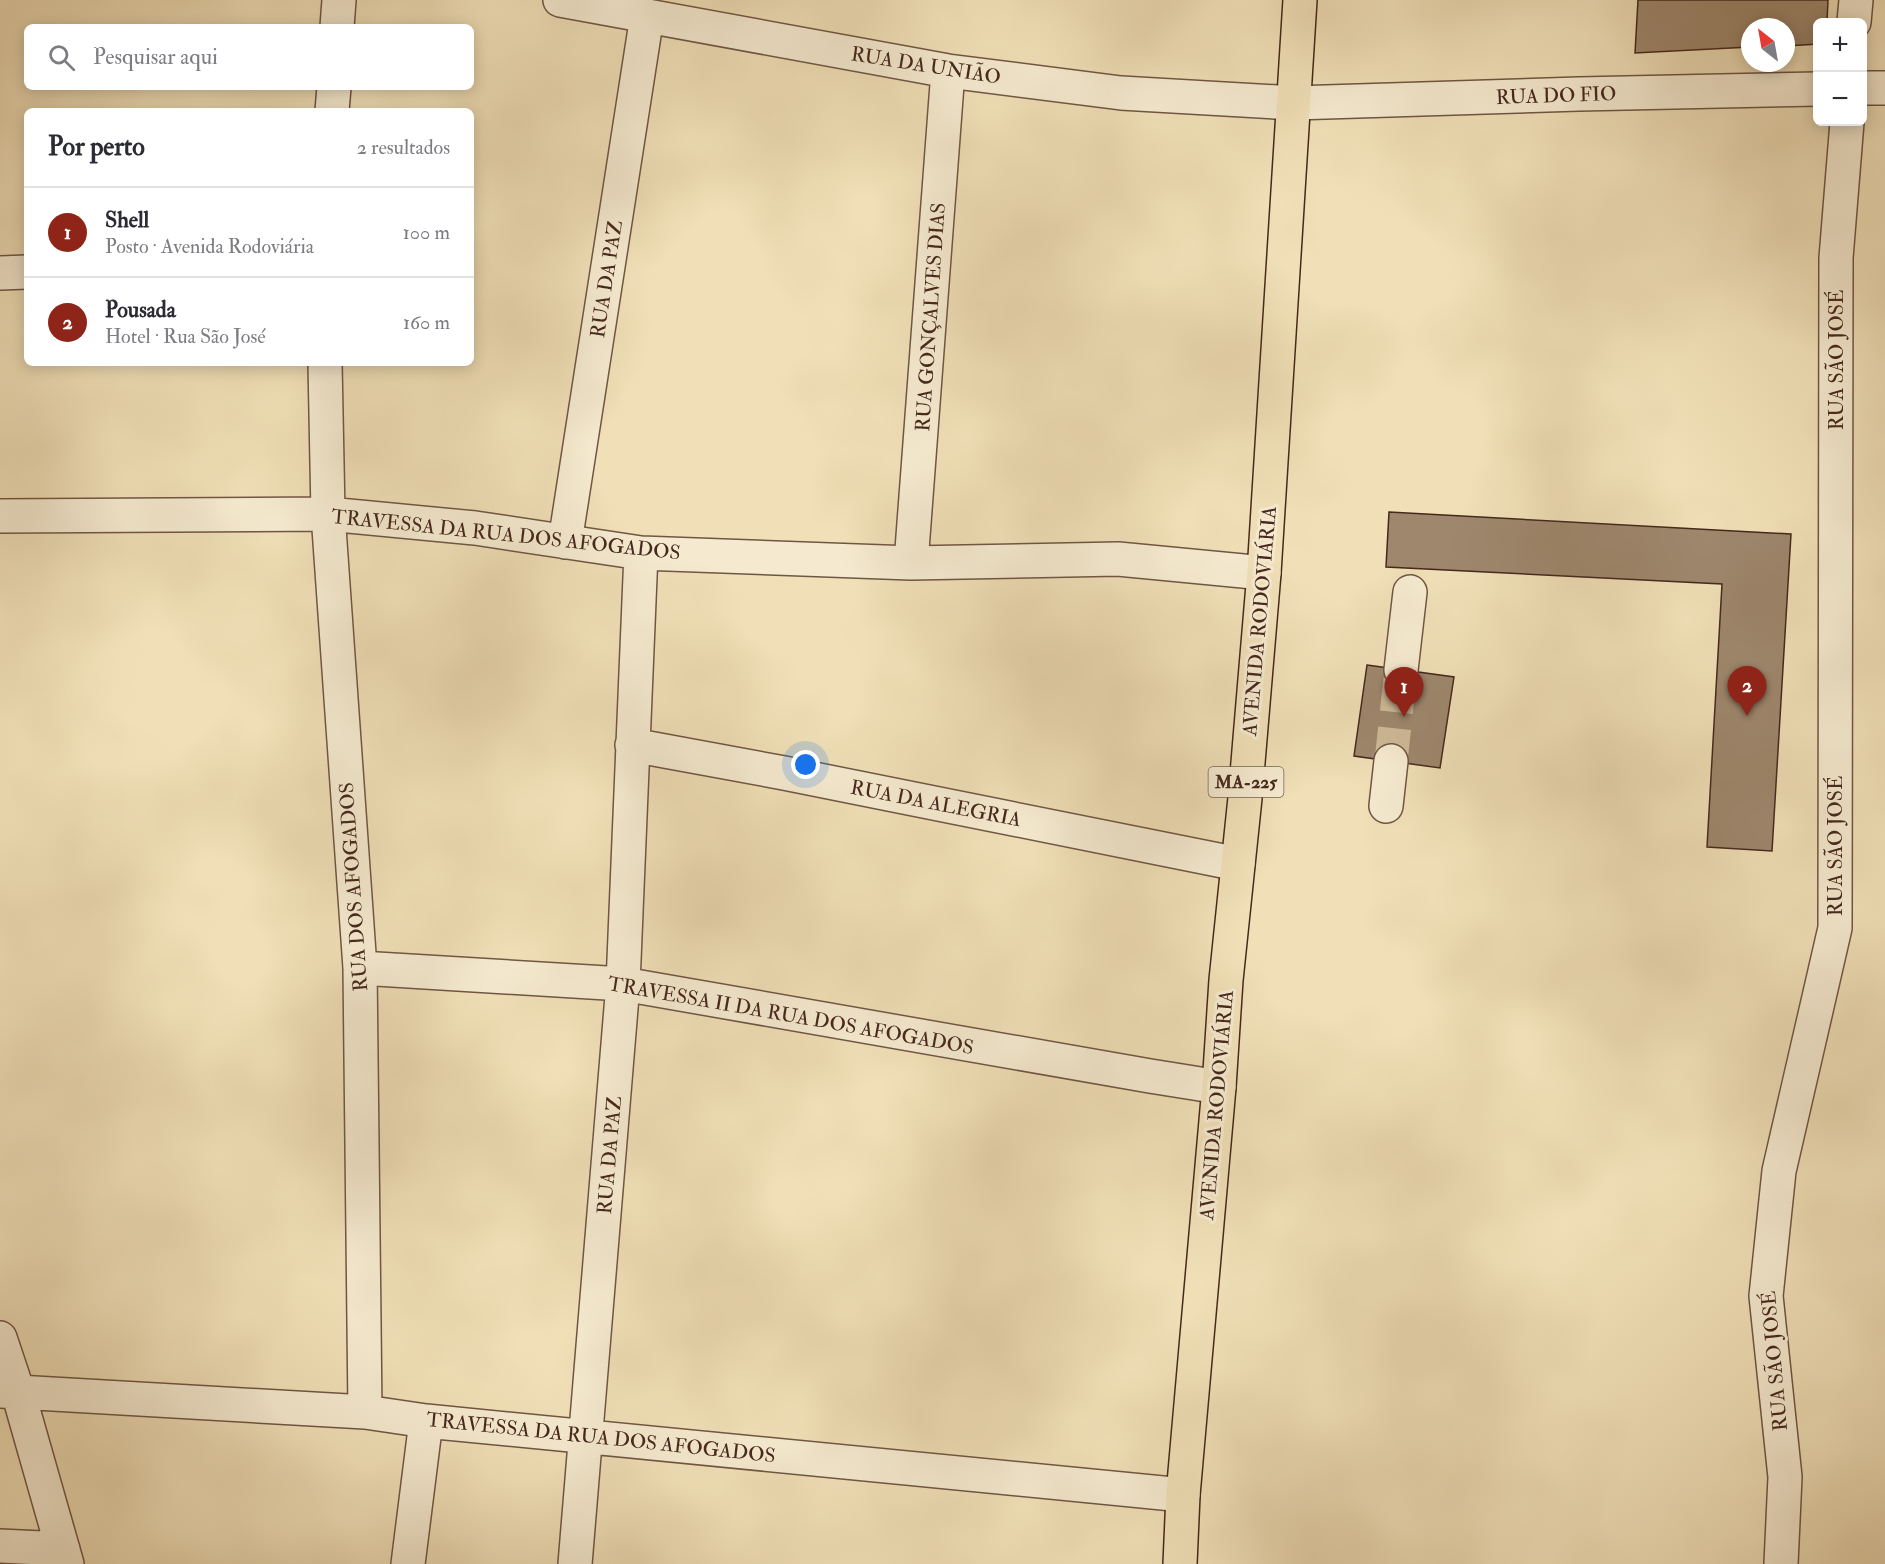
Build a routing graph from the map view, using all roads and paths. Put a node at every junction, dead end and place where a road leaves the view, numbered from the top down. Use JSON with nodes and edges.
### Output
{"nodes":[{"id":1,"x":339,"y":0,"type":"edge"},
{"id":2,"x":560,"y":0,"type":"edge"},
{"id":3,"x":1300,"y":0,"type":"edge"},
{"id":4,"x":1856,"y":0,"type":"edge"},
{"id":5,"x":647,"y":16,"type":"junction"},
{"id":6,"x":1854,"y":18,"type":"edge"},
{"id":7,"x":337,"y":24,"type":"edge"},
{"id":8,"x":948,"y":71,"type":"junction"},
{"id":9,"x":1867,"y":88,"type":"edge"},
{"id":10,"x":1885,"y":88,"type":"edge"},
{"id":11,"x":334,"y":90,"type":"edge"},
{"id":12,"x":1813,"y":90,"type":"edge"},
{"id":13,"x":1294,"y":103,"type":"junction"},
{"id":14,"x":332,"y":108,"type":"edge"},
{"id":15,"x":1847,"y":126,"type":"edge"},
{"id":16,"x":24,"y":272,"type":"edge"},
{"id":17,"x":0,"y":273,"type":"edge"},
{"id":18,"x":325,"y":366,"type":"edge"},
{"id":19,"x":328,"y":514,"type":"junction"},
{"id":20,"x":0,"y":516,"type":"edge"},
{"id":21,"x":566,"y":542,"type":"junction"},
{"id":22,"x":641,"y":553,"type":"junction"},
{"id":23,"x":911,"y":563,"type":"junction"},
{"id":24,"x":1264,"y":573,"type":"junction"},
{"id":25,"x":1410,"y":592,"type":"dead end"},
{"id":26,"x":1401,"y":670,"type":"tunnel mouth"},
{"id":27,"x":632,"y":745,"type":"junction"},
{"id":28,"x":1391,"y":761,"type":"tunnel mouth"},
{"id":29,"x":1386,"y":806,"type":"dead end"},
{"id":30,"x":1238,"y":864,"type":"junction"},
{"id":31,"x":360,"y":968,"type":"junction"},
{"id":32,"x":623,"y":984,"type":"junction"},
{"id":33,"x":1219,"y":1087,"type":"junction"},
{"id":34,"x":0,"y":1338,"type":"edge"},
{"id":35,"x":9,"y":1391,"type":"edge"},
{"id":36,"x":365,"y":1412,"type":"junction"},
{"id":37,"x":426,"y":1420,"type":"junction"},
{"id":38,"x":585,"y":1435,"type":"junction"},
{"id":39,"x":1184,"y":1495,"type":"junction"},
{"id":40,"x":0,"y":1546,"type":"edge"},
{"id":41,"x":65,"y":1557,"type":"edge"},
{"id":42,"x":408,"y":1564,"type":"edge"},
{"id":43,"x":575,"y":1564,"type":"edge"},
{"id":44,"x":1180,"y":1564,"type":"edge"},
{"id":45,"x":1781,"y":1564,"type":"edge"}],
"edges":[{"from":1,"to":7,"type":"street"},
{"from":2,"to":5,"type":"street","name":"RUA DA UNIÃO"},
{"from":3,"to":13,"type":"highway","name":"AVENIDA RODOVIÁRIA","number":"MA-225"},
{"from":4,"to":6,"type":"street"},
{"from":5,"to":8,"type":"street","name":"RUA DA UNIÃO"},
{"from":5,"to":21,"type":"street","name":"RUA DA PAZ"},
{"from":8,"to":13,"type":"street","name":"RUA DA UNIÃO"},
{"from":8,"to":23,"type":"street","name":"RUA GONÇALVES DIAS"},
{"from":9,"to":10,"type":"street"},
{"from":11,"to":14,"type":"street"},
{"from":12,"to":13,"type":"street","name":"RUA DO FIO"},
{"from":13,"to":24,"type":"highway","name":"AVENIDA RODOVIÁRIA","number":"MA-225"},
{"from":15,"to":45,"type":"street","name":"RUA SÃO JOSÉ"},
{"from":16,"to":17,"type":"street"},
{"from":18,"to":19,"type":"street","name":"RUA DOS AFOGADOS"},
{"from":19,"to":20,"type":"street","name":"TRAVESSA DA RUA DOS AFOGADOS"},
{"from":19,"to":21,"type":"street","name":"TRAVESSA DA RUA DOS AFOGADOS"},
{"from":19,"to":31,"type":"street","name":"RUA DOS AFOGADOS"},
{"from":21,"to":22,"type":"street","name":"TRAVESSA DA RUA DOS AFOGADOS"},
{"from":22,"to":23,"type":"street","name":"TRAVESSA DA RUA DOS AFOGADOS"},
{"from":22,"to":27,"type":"street","name":"RUA DA PAZ"},
{"from":23,"to":24,"type":"street","name":"TRAVESSA DA RUA DOS AFOGADOS"},
{"from":24,"to":30,"type":"highway","name":"AVENIDA RODOVIÁRIA","number":"MA-225"},
{"from":25,"to":26,"type":"street"},
{"from":27,"to":30,"type":"street","name":"RUA DA ALEGRIA"},
{"from":27,"to":32,"type":"street","name":"RUA DA PAZ"},
{"from":28,"to":29,"type":"street"},
{"from":30,"to":33,"type":"highway","name":"AVENIDA RODOVIÁRIA","number":"MA-225"},
{"from":31,"to":32,"type":"street","name":"TRAVESSA II DA RUA DOS AFOGADOS"},
{"from":31,"to":36,"type":"street","name":"RUA DOS AFOGADOS"},
{"from":32,"to":33,"type":"street","name":"TRAVESSA II DA RUA DOS AFOGADOS"},
{"from":32,"to":38,"type":"street","name":"RUA DA PAZ"},
{"from":33,"to":39,"type":"highway","name":"AVENIDA RODOVIÁRIA","number":"MA-225"},
{"from":34,"to":35,"type":"street"},
{"from":35,"to":36,"type":"street","name":"TRAVESSA DA RUA DOS AFOGADOS"},
{"from":35,"to":41,"type":"street"},
{"from":36,"to":37,"type":"street","name":"TRAVESSA DA RUA DOS AFOGADOS"},
{"from":37,"to":38,"type":"street","name":"TRAVESSA DA RUA DOS AFOGADOS"},
{"from":37,"to":42,"type":"street"},
{"from":38,"to":39,"type":"street","name":"TRAVESSA DA RUA DOS AFOGADOS"},
{"from":38,"to":43,"type":"street","name":"RUA DA PAZ"},
{"from":39,"to":44,"type":"highway","name":"AVENIDA RODOVIÁRIA","number":"MA-225"},
{"from":40,"to":41,"type":"street"}]}
